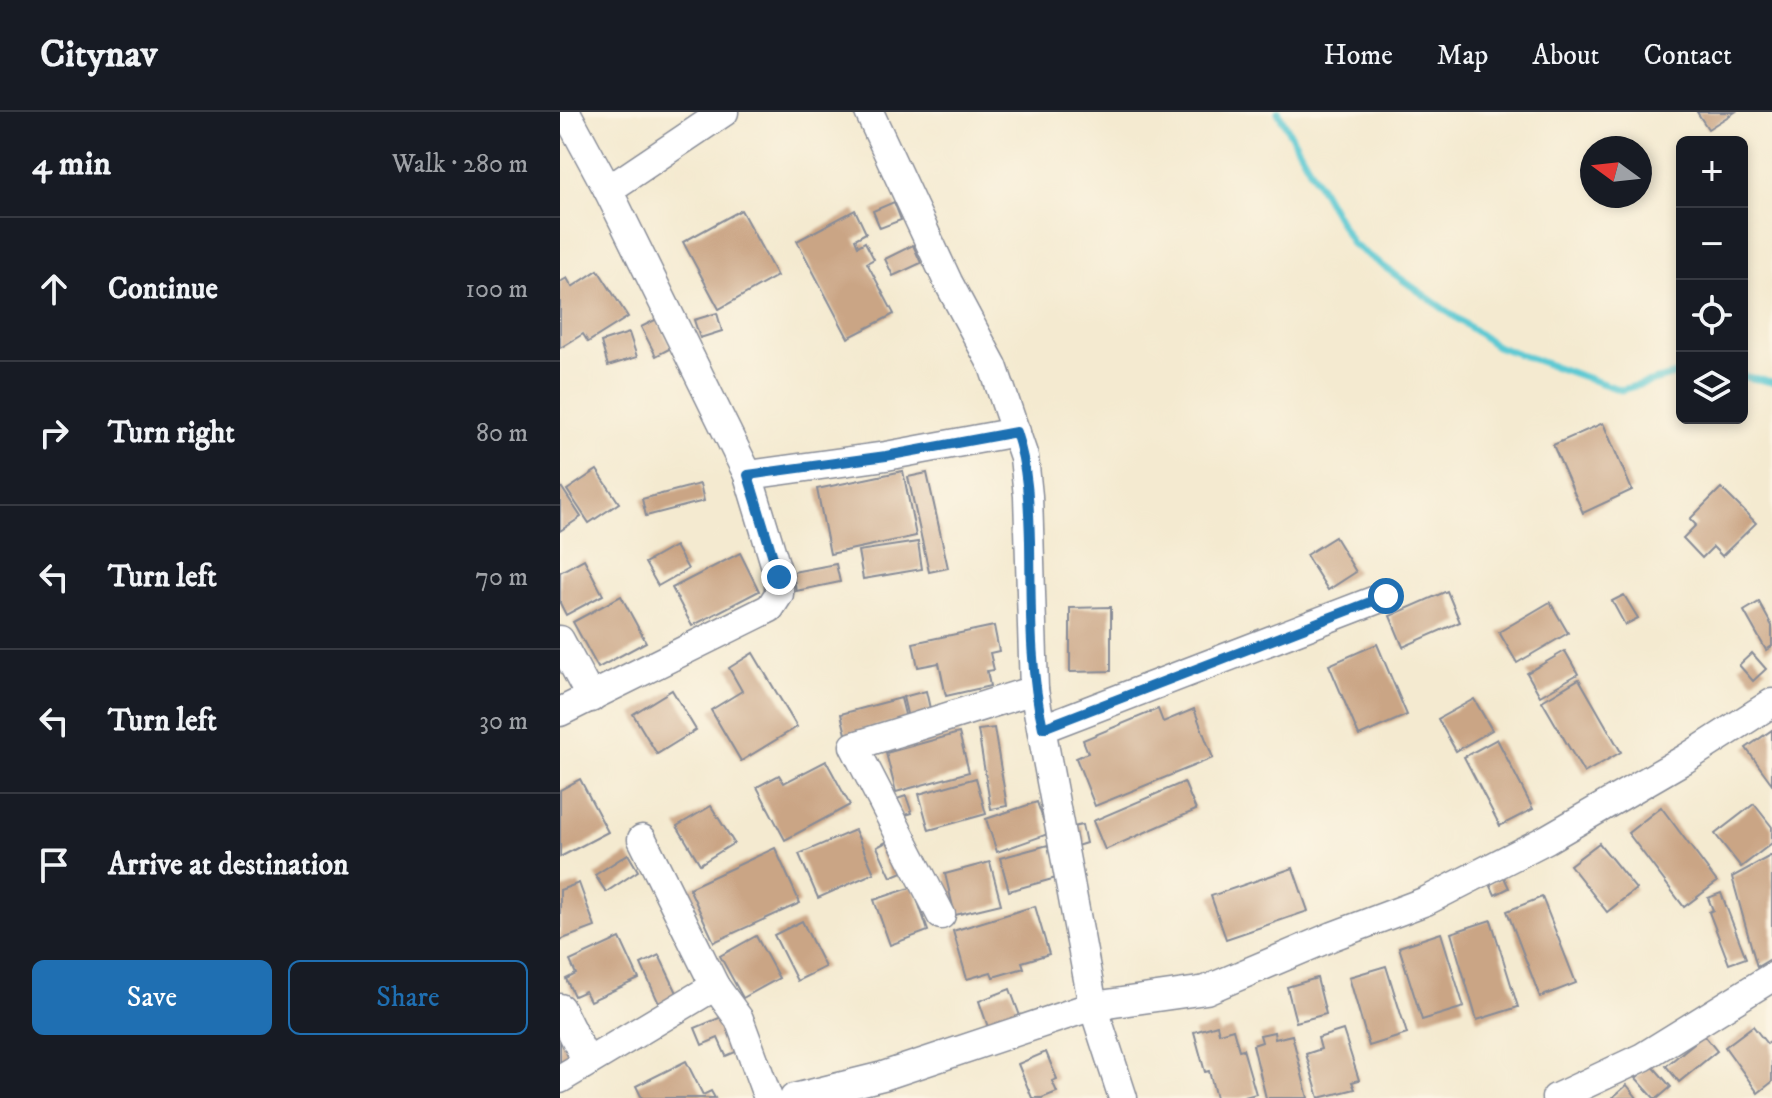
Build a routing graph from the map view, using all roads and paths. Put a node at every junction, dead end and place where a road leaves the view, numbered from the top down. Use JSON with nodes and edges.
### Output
{"nodes":[{"id":1,"x":566,"y":112,"type":"edge"},
{"id":2,"x":724,"y":112,"type":"edge"},
{"id":3,"x":869,"y":112,"type":"edge"},
{"id":4,"x":608,"y":190,"type":"junction"},
{"id":5,"x":1016,"y":432,"type":"junction"},
{"id":6,"x":748,"y":475,"type":"junction"},
{"id":7,"x":1386,"y":596,"type":"dead end"},
{"id":8,"x":560,"y":640,"type":"edge"},
{"id":9,"x":1034,"y":690,"type":"junction"},
{"id":10,"x":591,"y":698,"type":"junction"},
{"id":11,"x":1772,"y":703,"type":"edge"},
{"id":12,"x":560,"y":712,"type":"edge"},
{"id":13,"x":1043,"y":728,"type":"junction"},
{"id":14,"x":642,"y":839,"type":"dead end"},
{"id":15,"x":941,"y":915,"type":"dead end"},
{"id":16,"x":1772,"y":977,"type":"edge"},
{"id":17,"x":715,"y":986,"type":"junction"},
{"id":18,"x":1093,"y":1006,"type":"junction"},
{"id":19,"x":560,"y":1008,"type":"edge"},
{"id":20,"x":587,"y":1062,"type":"junction"},
{"id":21,"x":560,"y":1079,"type":"edge"},
{"id":22,"x":768,"y":1098,"type":"edge"},
{"id":23,"x":794,"y":1098,"type":"edge"},
{"id":24,"x":1123,"y":1098,"type":"edge"},
{"id":25,"x":1556,"y":1098,"type":"edge"}],
"edges":[{"from":1,"to":4,"type":"street"},
{"from":2,"to":4,"type":"street"},
{"from":3,"to":5,"type":"street"},
{"from":4,"to":6,"type":"street"},
{"from":5,"to":6,"type":"street"},
{"from":5,"to":9,"type":"street"},
{"from":6,"to":10,"type":"street"},
{"from":7,"to":13,"type":"street"},
{"from":8,"to":10,"type":"street"},
{"from":9,"to":13,"type":"street"},
{"from":9,"to":15,"type":"street"},
{"from":10,"to":12,"type":"street"},
{"from":11,"to":18,"type":"street"},
{"from":13,"to":18,"type":"street"},
{"from":14,"to":17,"type":"street"},
{"from":16,"to":25,"type":"street"},
{"from":17,"to":20,"type":"street"},
{"from":17,"to":22,"type":"street"},
{"from":18,"to":23,"type":"street"},
{"from":18,"to":24,"type":"street"},
{"from":19,"to":20,"type":"street"},
{"from":20,"to":21,"type":"street"}]}
